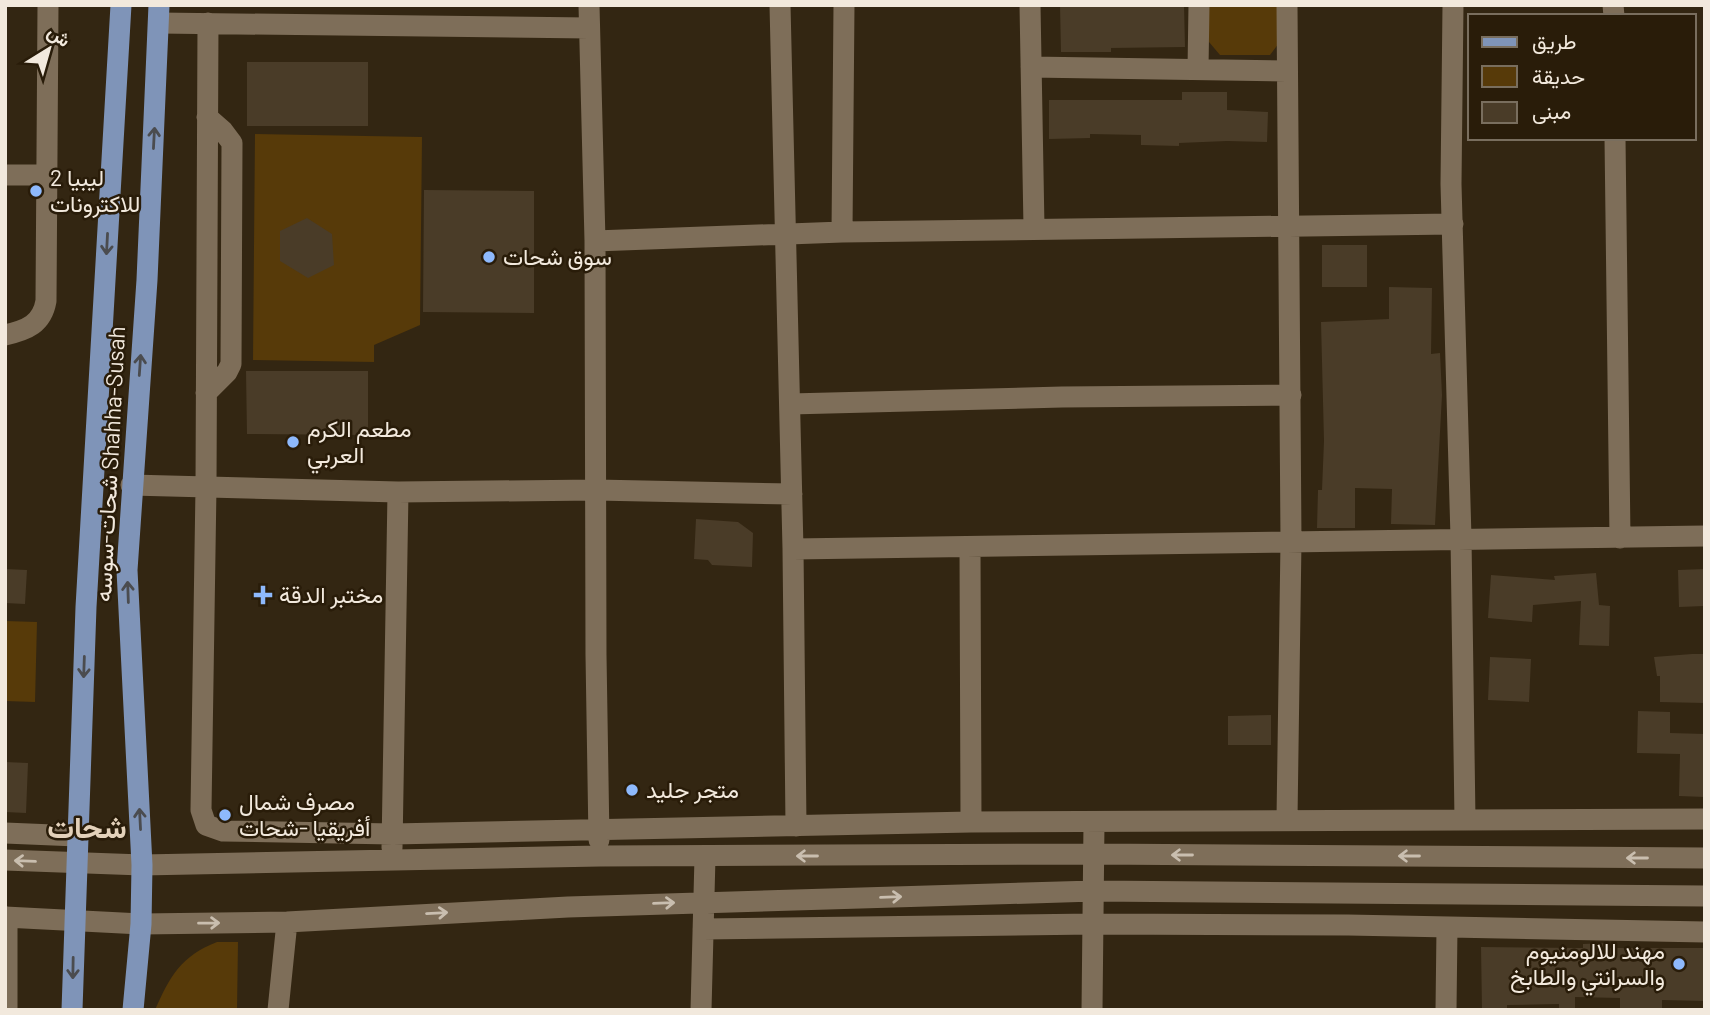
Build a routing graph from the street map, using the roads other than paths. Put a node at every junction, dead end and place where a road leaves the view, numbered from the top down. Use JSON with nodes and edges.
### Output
{"nodes":[{"id":1,"x":48,"y":5,"type":"edge"},
{"id":2,"x":121,"y":5,"type":"edge"},
{"id":3,"x":589,"y":5,"type":"edge"},
{"id":4,"x":780,"y":5,"type":"edge"},
{"id":5,"x":844,"y":5,"type":"edge"},
{"id":6,"x":1030,"y":5,"type":"edge"},
{"id":7,"x":1199,"y":5,"type":"edge"},
{"id":8,"x":1287,"y":5,"type":"edge"},
{"id":9,"x":1453,"y":5,"type":"edge"},
{"id":10,"x":159,"y":14,"type":"edge"},
{"id":11,"x":208,"y":23,"type":"junction"},
{"id":12,"x":589,"y":28,"type":"junction"},
{"id":13,"x":1031,"y":67,"type":"junction"},
{"id":14,"x":1198,"y":69,"type":"junction"},
{"id":15,"x":1287,"y":71,"type":"junction"},
{"id":16,"x":1615,"y":140,"type":"edge"},
{"id":17,"x":5,"y":175,"type":"edge"},
{"id":18,"x":46,"y":175,"type":"junction"},
{"id":19,"x":1453,"y":224,"type":"junction"},
{"id":20,"x":1287,"y":226,"type":"junction"},
{"id":21,"x":1034,"y":228,"type":"junction"},
{"id":22,"x":842,"y":232,"type":"junction"},
{"id":23,"x":784,"y":235,"type":"junction"},
{"id":24,"x":595,"y":241,"type":"junction"},
{"id":25,"x":5,"y":335,"type":"edge"},
{"id":26,"x":1291,"y":395,"type":"junction"},
{"id":27,"x":790,"y":404,"type":"junction"},
{"id":28,"x":131,"y":485,"type":"junction"},
{"id":29,"x":206,"y":487,"type":"junction"},
{"id":30,"x":596,"y":490,"type":"junction"},
{"id":31,"x":398,"y":492,"type":"junction"},
{"id":32,"x":792,"y":494,"type":"junction"},
{"id":33,"x":1705,"y":536,"type":"edge"},
{"id":34,"x":1461,"y":538,"type":"junction"},
{"id":35,"x":1620,"y":538,"type":"junction"},
{"id":36,"x":1291,"y":541,"type":"junction"},
{"id":37,"x":970,"y":547,"type":"junction"},
{"id":38,"x":793,"y":549,"type":"junction"},
{"id":39,"x":1287,"y":819,"type":"junction"},
{"id":40,"x":1705,"y":819,"type":"edge"},
{"id":41,"x":1465,"y":820,"type":"junction"},
{"id":42,"x":971,"y":822,"type":"junction"},
{"id":43,"x":1094,"y":822,"type":"junction"},
{"id":44,"x":796,"y":826,"type":"junction"},
{"id":45,"x":599,"y":828,"type":"junction"},
{"id":46,"x":5,"y":833,"type":"edge"},
{"id":47,"x":393,"y":834,"type":"junction"},
{"id":48,"x":77,"y":836,"type":"junction"},
{"id":49,"x":1094,"y":855,"type":"junction"},
{"id":50,"x":600,"y":856,"type":"junction"},
{"id":51,"x":705,"y":857,"type":"junction"},
{"id":52,"x":1705,"y":858,"type":"edge"},
{"id":53,"x":5,"y":860,"type":"edge"},
{"id":54,"x":392,"y":860,"type":"junction"},
{"id":55,"x":76,"y":862,"type":"junction"},
{"id":56,"x":142,"y":865,"type":"junction"},
{"id":57,"x":1094,"y":891,"type":"junction"},
{"id":58,"x":1705,"y":896,"type":"edge"},
{"id":59,"x":704,"y":902,"type":"junction"},
{"id":60,"x":6,"y":917,"type":"edge"},
{"id":61,"x":74,"y":922,"type":"junction"},
{"id":62,"x":287,"y":922,"type":"junction"},
{"id":63,"x":141,"y":924,"type":"junction"},
{"id":64,"x":1094,"y":924,"type":"junction"},
{"id":65,"x":1447,"y":928,"type":"junction"},
{"id":66,"x":703,"y":929,"type":"junction"},
{"id":67,"x":1705,"y":932,"type":"edge"},
{"id":68,"x":8,"y":1010,"type":"edge"},
{"id":69,"x":72,"y":1010,"type":"edge"},
{"id":70,"x":134,"y":1010,"type":"edge"},
{"id":71,"x":278,"y":1010,"type":"edge"},
{"id":72,"x":701,"y":1010,"type":"edge"},
{"id":73,"x":1093,"y":1010,"type":"edge"},
{"id":74,"x":1446,"y":1010,"type":"edge"}],
"edges":[{"from":1,"to":18,"type":"street"},
{"from":2,"to":48,"type":"main road","name":"شحات-سوسه Shahha-Susah","one_way":true},
{"from":3,"to":12,"type":"street"},
{"from":4,"to":23,"type":"street"},
{"from":5,"to":22,"type":"street"},
{"from":6,"to":13,"type":"street"},
{"from":7,"to":14,"type":"street"},
{"from":8,"to":15,"type":"street"},
{"from":9,"to":19,"type":"street"},
{"from":10,"to":11,"type":"street"},
{"from":28,"to":10,"type":"main road","name":"شحات-سوسه Shahha-Susah","one_way":true},
{"from":11,"to":12,"type":"street"},
{"from":11,"to":29,"type":"street"},
{"from":12,"to":24,"type":"street"},
{"from":13,"to":14,"type":"street"},
{"from":13,"to":21,"type":"street"},
{"from":14,"to":15,"type":"street"},
{"from":15,"to":20,"type":"street"},
{"from":16,"to":35,"type":"street"},
{"from":17,"to":18,"type":"street"},
{"from":18,"to":25,"type":"street"},
{"from":19,"to":20,"type":"street"},
{"from":19,"to":34,"type":"street"},
{"from":20,"to":21,"type":"street"},
{"from":20,"to":26,"type":"street"},
{"from":21,"to":22,"type":"street"},
{"from":22,"to":23,"type":"street"},
{"from":23,"to":24,"type":"street"},
{"from":23,"to":27,"type":"street"},
{"from":24,"to":30,"type":"street"},
{"from":26,"to":27,"type":"street"},
{"from":26,"to":36,"type":"street"},
{"from":27,"to":32,"type":"street"},
{"from":28,"to":29,"type":"street"},
{"from":56,"to":28,"type":"main road","name":"شحات-سوسه Shahha-Susah","one_way":true},
{"from":29,"to":31,"type":"street"},
{"from":29,"to":47,"type":"street"},
{"from":30,"to":31,"type":"street"},
{"from":30,"to":32,"type":"street"},
{"from":30,"to":45,"type":"street"},
{"from":31,"to":47,"type":"street"},
{"from":32,"to":38,"type":"street"},
{"from":33,"to":35,"type":"street"},
{"from":34,"to":35,"type":"street"},
{"from":34,"to":36,"type":"street"},
{"from":34,"to":41,"type":"street"},
{"from":36,"to":37,"type":"street"},
{"from":36,"to":39,"type":"street"},
{"from":37,"to":38,"type":"street"},
{"from":37,"to":42,"type":"street"},
{"from":38,"to":44,"type":"street"},
{"from":39,"to":41,"type":"street"},
{"from":39,"to":43,"type":"street"},
{"from":40,"to":41,"type":"street"},
{"from":42,"to":43,"type":"street"},
{"from":42,"to":44,"type":"street"},
{"from":43,"to":49,"type":"street"},
{"from":44,"to":45,"type":"street"},
{"from":45,"to":47,"type":"street"},
{"from":45,"to":50,"type":"street"},
{"from":46,"to":48,"type":"street"},
{"from":47,"to":54,"type":"street"},
{"from":48,"to":55,"type":"main road","name":"شحات-سوسه Shahha-Susah"},
{"from":49,"to":51,"type":"street","one_way":true},
{"from":52,"to":49,"type":"street","one_way":true},
{"from":49,"to":57,"type":"street"},
{"from":50,"to":51,"type":"street"},
{"from":50,"to":54,"type":"street"},
{"from":51,"to":59,"type":"street"},
{"from":55,"to":53,"type":"street","one_way":true},
{"from":54,"to":56,"type":"street"},
{"from":55,"to":56,"type":"street"},
{"from":55,"to":61,"type":"main road","name":"شحات-سوسه Shahha-Susah"},
{"from":56,"to":63,"type":"main road","name":"شحات-سوسه Shahha-Susah"},
{"from":57,"to":58,"type":"street"},
{"from":59,"to":57,"type":"street","one_way":true},
{"from":57,"to":64,"type":"street"},
{"from":62,"to":59,"type":"street","one_way":true},
{"from":59,"to":66,"type":"street"},
{"from":60,"to":61,"type":"street"},
{"from":60,"to":68,"type":"street"},
{"from":61,"to":63,"type":"street"},
{"from":61,"to":69,"type":"main road","name":"شحات-سوسه Shahha-Susah","one_way":true},
{"from":63,"to":62,"type":"street","one_way":true},
{"from":62,"to":71,"type":"street"},
{"from":63,"to":70,"type":"main road","name":"شحات-سوسه Shahha-Susah"},
{"from":64,"to":65,"type":"street"},
{"from":64,"to":66,"type":"street"},
{"from":64,"to":73,"type":"street"},
{"from":65,"to":67,"type":"street"},
{"from":65,"to":74,"type":"street"},
{"from":66,"to":72,"type":"street"}]}
